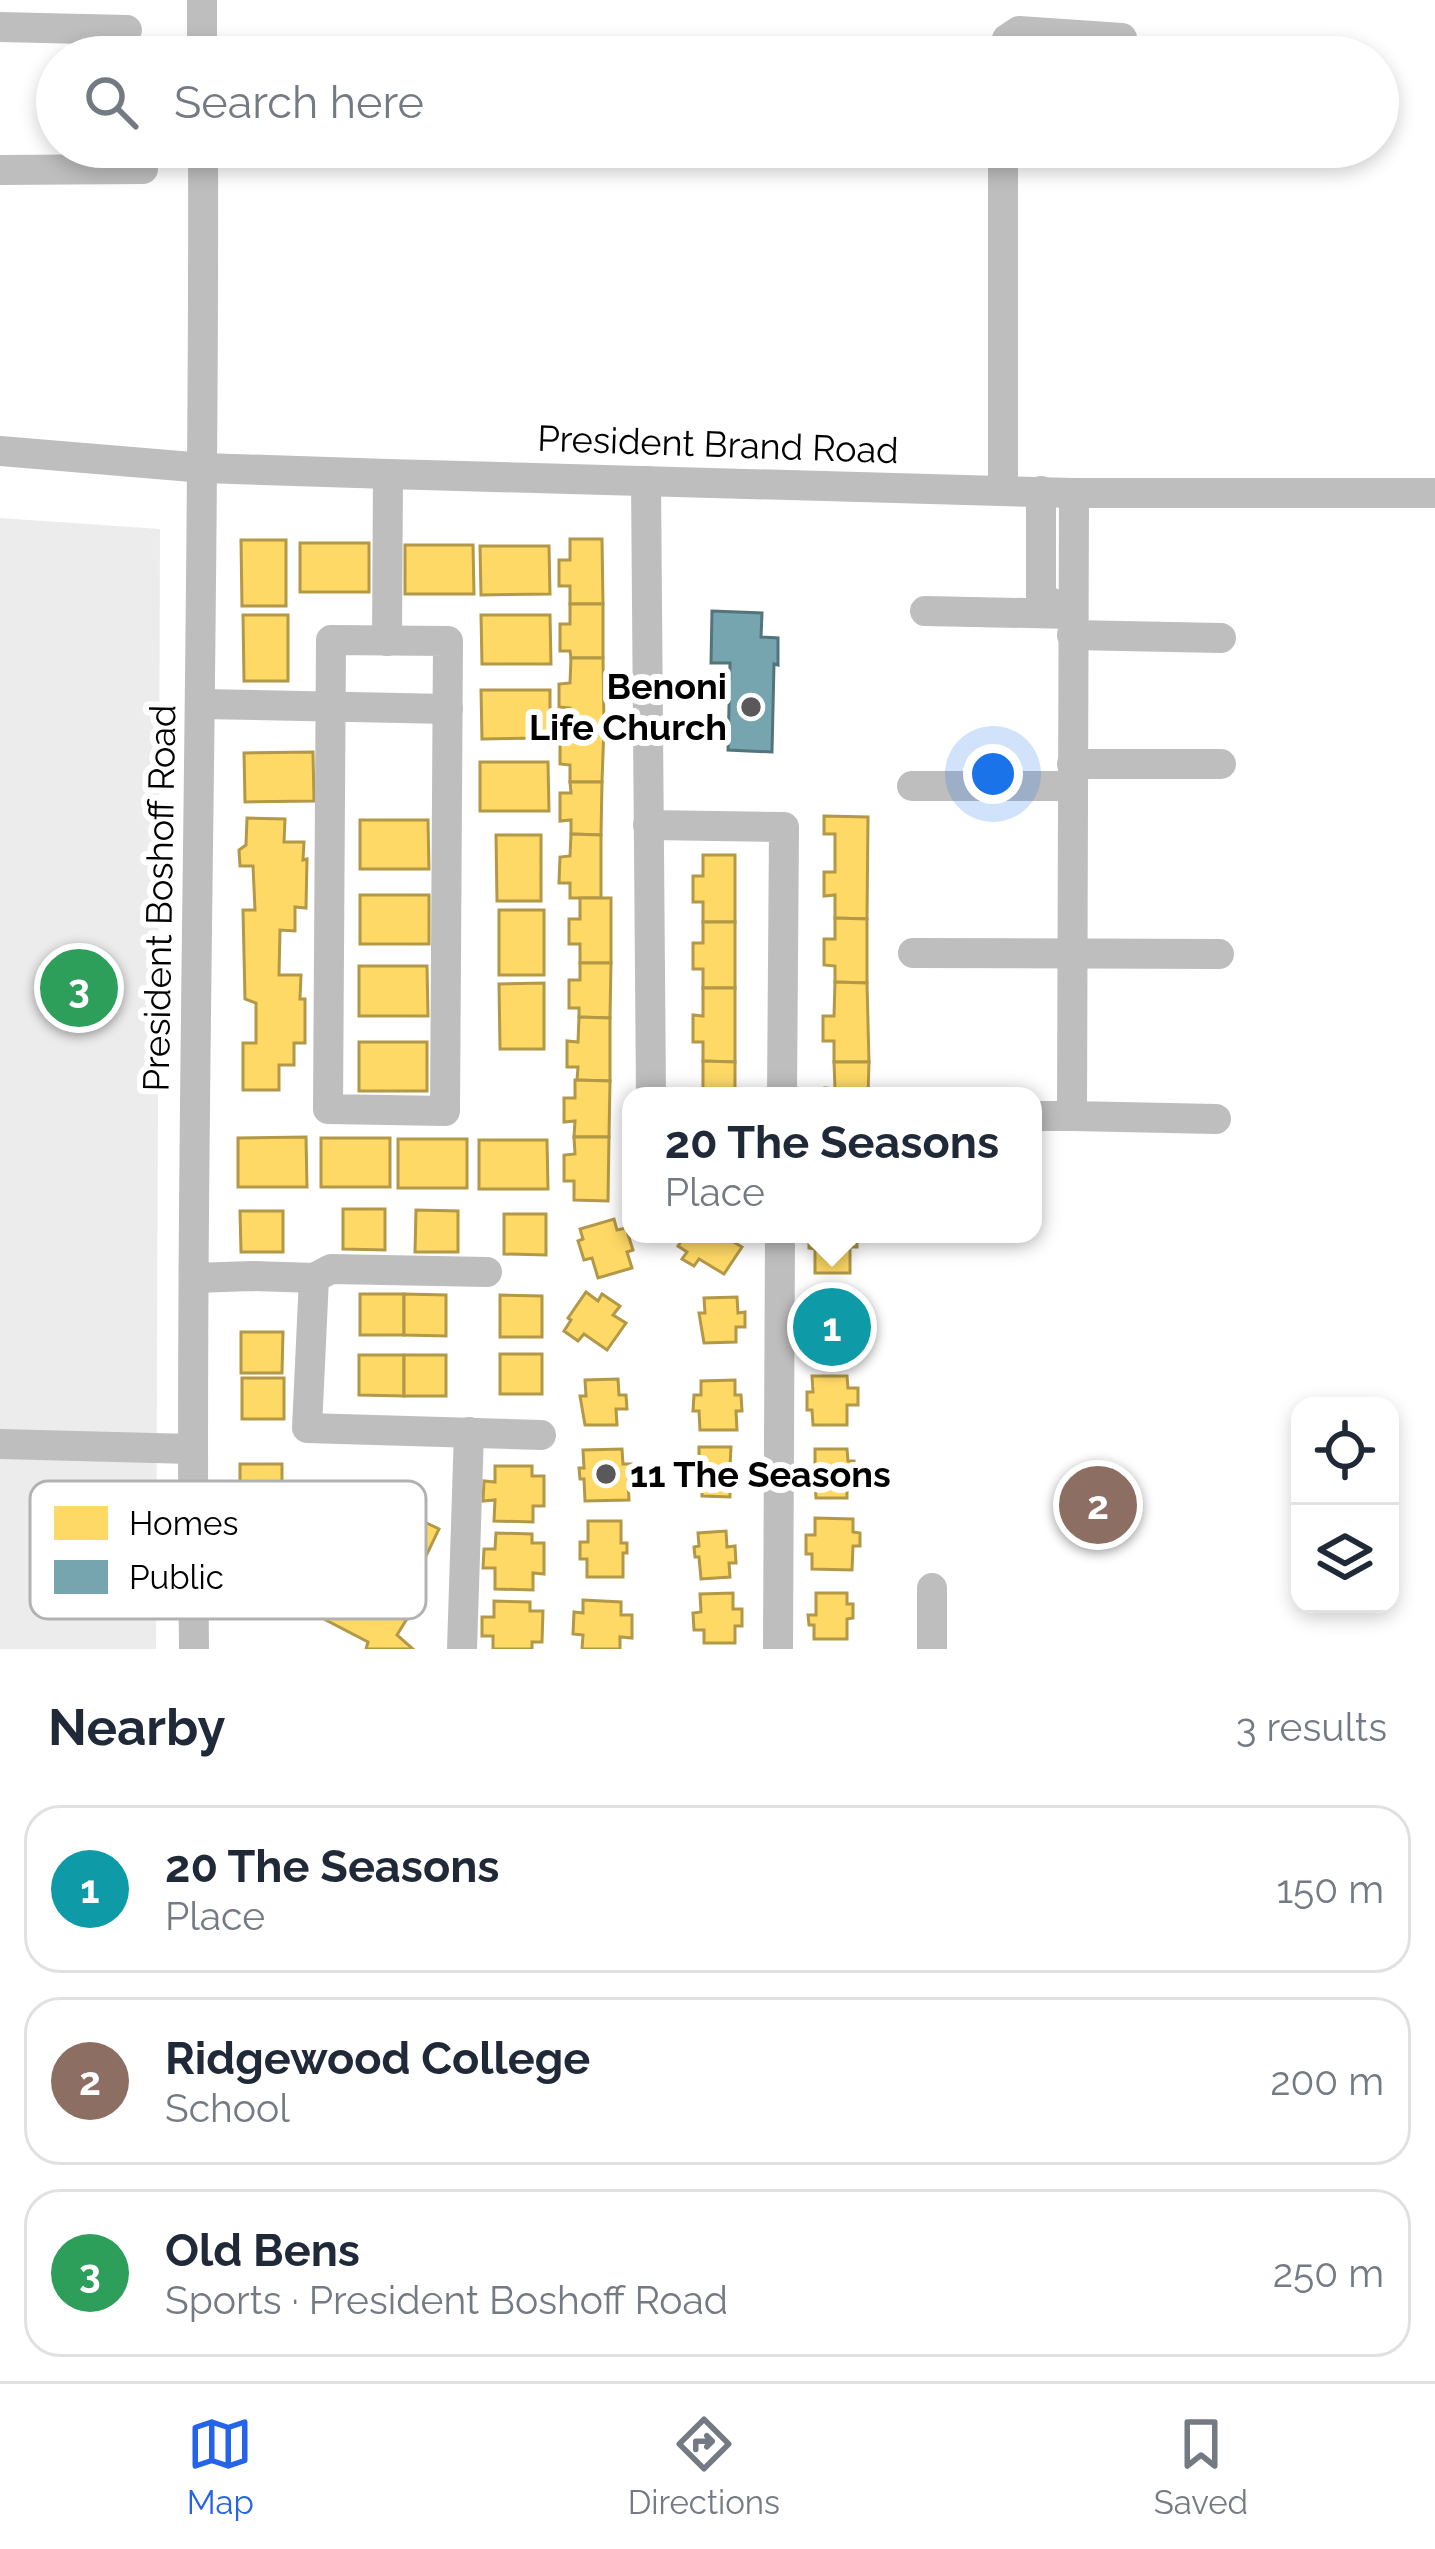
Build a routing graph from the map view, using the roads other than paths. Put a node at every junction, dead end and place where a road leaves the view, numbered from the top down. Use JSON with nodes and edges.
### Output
{"nodes":[{"id":1,"x":202,"y":0,"type":"edge"},
{"id":2,"x":0,"y":27,"type":"edge"},
{"id":3,"x":127,"y":30,"type":"dead end"},
{"id":4,"x":202,"y":36,"type":"edge"},
{"id":5,"x":1012,"y":36,"type":"edge"},
{"id":6,"x":1093,"y":36,"type":"edge"},
{"id":7,"x":202,"y":168,"type":"edge"},
{"id":8,"x":1003,"y":168,"type":"edge"},
{"id":9,"x":143,"y":169,"type":"dead end"},
{"id":10,"x":0,"y":170,"type":"edge"},
{"id":11,"x":0,"y":451,"type":"edge"},
{"id":12,"x":204,"y":468,"type":"junction"},
{"id":13,"x":388,"y":474,"type":"junction"},
{"id":14,"x":646,"y":481,"type":"junction"},
{"id":15,"x":1003,"y":491,"type":"junction"},
{"id":16,"x":1041,"y":491,"type":"junction"},
{"id":17,"x":1074,"y":493,"type":"junction"},
{"id":18,"x":1435,"y":493,"type":"edge"},
{"id":19,"x":925,"y":611,"type":"dead end"},
{"id":20,"x":1072,"y":624,"type":"junction"},
{"id":21,"x":1221,"y":638,"type":"dead end"},
{"id":22,"x":387,"y":641,"type":"junction"},
{"id":23,"x":201,"y":704,"type":"junction"},
{"id":24,"x":330,"y":706,"type":"junction"},
{"id":25,"x":448,"y":709,"type":"junction"},
{"id":26,"x":1221,"y":764,"type":"dead end"},
{"id":27,"x":1072,"y":775,"type":"junction"},
{"id":28,"x":912,"y":786,"type":"dead end"},
{"id":29,"x":649,"y":825,"type":"junction"},
{"id":30,"x":913,"y":953,"type":"dead end"},
{"id":31,"x":1072,"y":953,"type":"junction"},
{"id":32,"x":1219,"y":954,"type":"dead end"},
{"id":33,"x":651,"y":1087,"type":"edge"},
{"id":34,"x":782,"y":1087,"type":"edge"},
{"id":35,"x":1042,"y":1116,"type":"edge"},
{"id":36,"x":1072,"y":1116,"type":"junction"},
{"id":37,"x":1216,"y":1119,"type":"dead end"},
{"id":38,"x":780,"y":1243,"type":"edge"},
{"id":39,"x":487,"y":1272,"type":"dead end"},
{"id":40,"x":194,"y":1278,"type":"junction"},
{"id":41,"x":314,"y":1278,"type":"junction"},
{"id":42,"x":469,"y":1432,"type":"junction"},
{"id":43,"x":541,"y":1435,"type":"dead end"},
{"id":44,"x":0,"y":1444,"type":"edge"},
{"id":45,"x":192,"y":1449,"type":"junction"},
{"id":46,"x":193,"y":1481,"type":"edge"},
{"id":47,"x":932,"y":1588,"type":"dead end"},
{"id":48,"x":462,"y":1649,"type":"edge"},
{"id":49,"x":778,"y":1649,"type":"edge"},
{"id":50,"x":932,"y":1649,"type":"edge"}],
"edges":[{"from":1,"to":4,"type":"street"},
{"from":2,"to":3,"type":"street"},
{"from":5,"to":6,"type":"street"},
{"from":7,"to":12,"type":"street","name":"President Boshoff Road"},
{"from":8,"to":15,"type":"street"},
{"from":9,"to":10,"type":"street"},
{"from":11,"to":12,"type":"street","name":"President Brand Road"},
{"from":12,"to":13,"type":"street","name":"President Brand Road"},
{"from":12,"to":23,"type":"street","name":"President Boshoff Road"},
{"from":13,"to":14,"type":"street","name":"President Brand Road"},
{"from":13,"to":22,"type":"street"},
{"from":14,"to":15,"type":"street","name":"President Brand Road"},
{"from":14,"to":29,"type":"street"},
{"from":15,"to":16,"type":"street","name":"President Brand Road"},
{"from":16,"to":17,"type":"street","name":"President Brand Road"},
{"from":16,"to":20,"type":"street"},
{"from":17,"to":18,"type":"street","name":"President Brand Road"},
{"from":17,"to":20,"type":"street"},
{"from":19,"to":20,"type":"street"},
{"from":20,"to":21,"type":"street"},
{"from":20,"to":27,"type":"street"},
{"from":22,"to":24,"type":"street"},
{"from":22,"to":25,"type":"street"},
{"from":23,"to":24,"type":"street"},
{"from":23,"to":40,"type":"street","name":"President Boshoff Road"},
{"from":24,"to":25,"type":"street"},
{"from":24,"to":25,"type":"street"},
{"from":26,"to":27,"type":"street"},
{"from":27,"to":28,"type":"street"},
{"from":27,"to":31,"type":"street"},
{"from":29,"to":33,"type":"street"},
{"from":29,"to":34,"type":"street"},
{"from":30,"to":31,"type":"street"},
{"from":31,"to":32,"type":"street"},
{"from":31,"to":36,"type":"street"},
{"from":35,"to":36,"type":"street"},
{"from":36,"to":37,"type":"street"},
{"from":38,"to":49,"type":"street"},
{"from":39,"to":41,"type":"street"},
{"from":40,"to":41,"type":"street"},
{"from":40,"to":45,"type":"street","name":"President Boshoff Road"},
{"from":41,"to":42,"type":"street"},
{"from":42,"to":43,"type":"street"},
{"from":42,"to":48,"type":"street"},
{"from":44,"to":45,"type":"street"},
{"from":45,"to":46,"type":"street","name":"President Boshoff Road"},
{"from":47,"to":50,"type":"street"}]}
